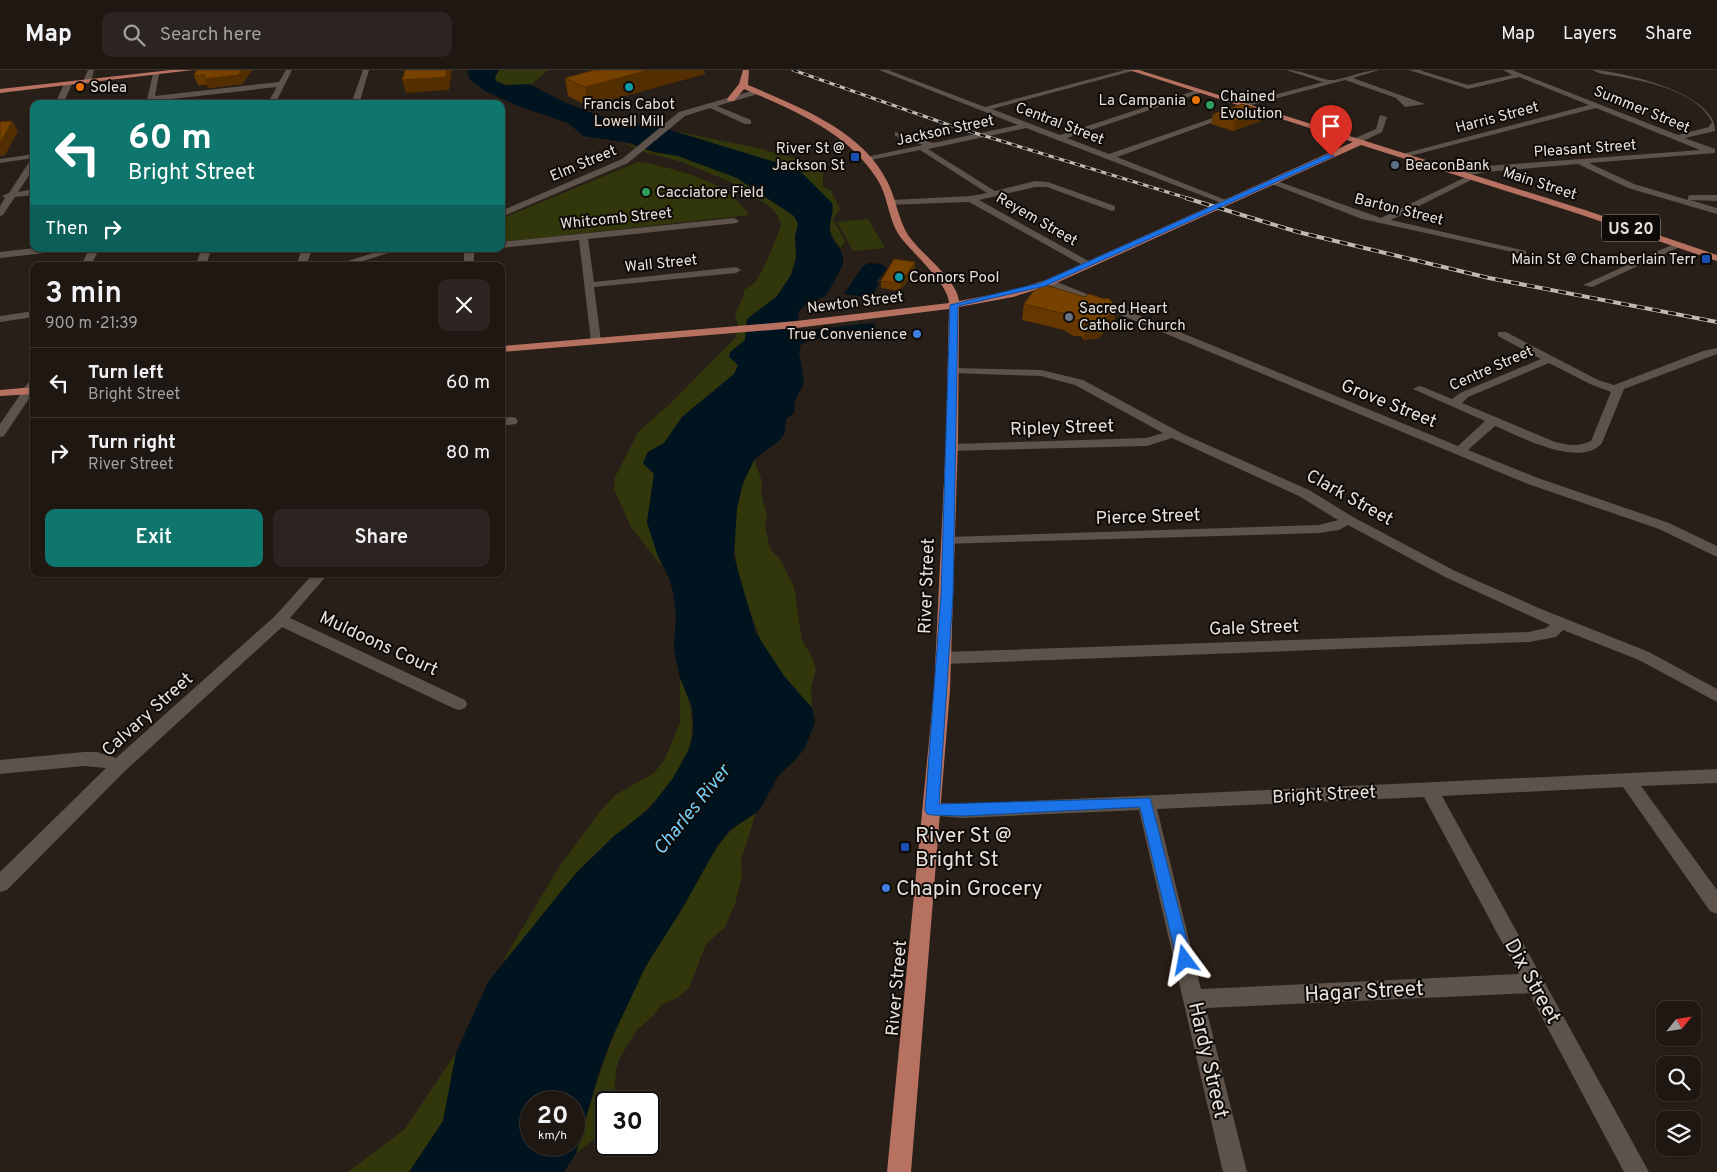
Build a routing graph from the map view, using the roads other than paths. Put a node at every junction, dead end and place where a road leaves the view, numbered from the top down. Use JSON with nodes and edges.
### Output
{"nodes":[{"id":1,"x":91,"y":70,"type":"edge"},
{"id":2,"x":190,"y":70,"type":"edge"},
{"id":3,"x":289,"y":70,"type":"edge"},
{"id":4,"x":366,"y":70,"type":"edge"},
{"id":5,"x":882,"y":70,"type":"edge"},
{"id":6,"x":1132,"y":70,"type":"edge"},
{"id":7,"x":1289,"y":70,"type":"edge"},
{"id":8,"x":1376,"y":70,"type":"edge"},
{"id":9,"x":1412,"y":70,"type":"edge"},
{"id":10,"x":1506,"y":70,"type":"edge"},
{"id":11,"x":1596,"y":70,"type":"edge"},
{"id":12,"x":1632,"y":70,"type":"edge"},
{"id":13,"x":745,"y":71,"type":"edge"},
{"id":14,"x":156,"y":74,"type":"junction"},
{"id":15,"x":1624,"y":75,"type":"junction"},
{"id":16,"x":1520,"y":76,"type":"junction"},
{"id":17,"x":1345,"y":78,"type":"junction"},
{"id":18,"x":87,"y":82,"type":"junction"},
{"id":19,"x":1329,"y":82,"type":"junction"},
{"id":20,"x":68,"y":84,"type":"junction"},
{"id":21,"x":282,"y":84,"type":"junction"},
{"id":22,"x":743,"y":84,"type":"junction"},
{"id":23,"x":0,"y":91,"type":"edge"},
{"id":24,"x":755,"y":92,"type":"junction"},
{"id":25,"x":1198,"y":92,"type":"junction"},
{"id":26,"x":1399,"y":98,"type":"dead end"},
{"id":27,"x":731,"y":99,"type":"junction"},
{"id":28,"x":61,"y":100,"type":"edge"},
{"id":29,"x":150,"y":100,"type":"edge"},
{"id":30,"x":165,"y":100,"type":"edge"},
{"id":31,"x":273,"y":100,"type":"edge"},
{"id":32,"x":355,"y":100,"type":"edge"},
{"id":33,"x":709,"y":105,"type":"junction"},
{"id":34,"x":1596,"y":106,"type":"junction"},
{"id":35,"x":1245,"y":107,"type":"junction"},
{"id":36,"x":985,"y":109,"type":"junction"},
{"id":37,"x":1713,"y":109,"type":"edge"},
{"id":38,"x":1383,"y":117,"type":"dead end"},
{"id":39,"x":748,"y":122,"type":"dead end"},
{"id":40,"x":1027,"y":125,"type":"junction"},
{"id":41,"x":898,"y":134,"type":"dead end"},
{"id":42,"x":1059,"y":138,"type":"junction"},
{"id":43,"x":1676,"y":138,"type":"junction"},
{"id":44,"x":1358,"y":142,"type":"junction"},
{"id":45,"x":934,"y":146,"type":"junction"},
{"id":46,"x":923,"y":149,"type":"junction"},
{"id":47,"x":1714,"y":152,"type":"edge"},
{"id":48,"x":1405,"y":156,"type":"junction"},
{"id":49,"x":30,"y":157,"type":"edge"},
{"id":50,"x":1109,"y":157,"type":"junction"},
{"id":51,"x":868,"y":159,"type":"junction"},
{"id":52,"x":0,"y":161,"type":"edge"},
{"id":53,"x":1580,"y":162,"type":"junction"},
{"id":54,"x":30,"y":167,"type":"edge"},
{"id":55,"x":1461,"y":174,"type":"junction"},
{"id":56,"x":1473,"y":177,"type":"junction"},
{"id":57,"x":1271,"y":182,"type":"junction"},
{"id":58,"x":30,"y":193,"type":"edge"},
{"id":59,"x":993,"y":193,"type":"junction"},
{"id":60,"x":1656,"y":194,"type":"junction"},
{"id":61,"x":12,"y":195,"type":"junction"},
{"id":62,"x":0,"y":197,"type":"edge"},
{"id":63,"x":1713,"y":198,"type":"edge"},
{"id":64,"x":971,"y":199,"type":"junction"},
{"id":65,"x":890,"y":203,"type":"junction"},
{"id":66,"x":1223,"y":204,"type":"junction"},
{"id":67,"x":1112,"y":208,"type":"dead end"},
{"id":68,"x":1717,"y":211,"type":"edge"},
{"id":69,"x":505,"y":212,"type":"edge"},
{"id":70,"x":0,"y":213,"type":"edge"},
{"id":71,"x":734,"y":221,"type":"dead end"},
{"id":72,"x":1382,"y":221,"type":"junction"},
{"id":73,"x":583,"y":237,"type":"junction"},
{"id":74,"x":1681,"y":244,"type":"junction"},
{"id":75,"x":505,"y":245,"type":"edge"},
{"id":76,"x":1698,"y":251,"type":"joint"},
{"id":77,"x":30,"y":252,"type":"edge"},
{"id":78,"x":386,"y":252,"type":"edge"},
{"id":79,"x":1523,"y":253,"type":"dead end"},
{"id":80,"x":1717,"y":253,"type":"edge"},
{"id":81,"x":0,"y":255,"type":"edge"},
{"id":82,"x":1717,"y":259,"type":"edge"},
{"id":83,"x":351,"y":262,"type":"edge"},
{"id":84,"x":1089,"y":265,"type":"junction"},
{"id":85,"x":736,"y":270,"type":"dead end"},
{"id":86,"x":1050,"y":282,"type":"junction"},
{"id":87,"x":589,"y":285,"type":"junction"},
{"id":88,"x":1588,"y":285,"type":"dead end"},
{"id":89,"x":954,"y":305,"type":"junction"},
{"id":90,"x":30,"y":315,"type":"edge"},
{"id":91,"x":0,"y":319,"type":"edge"},
{"id":92,"x":1502,"y":334,"type":"dead end"},
{"id":93,"x":596,"y":341,"type":"junction"},
{"id":94,"x":505,"y":349,"type":"edge"},
{"id":95,"x":1717,"y":351,"type":"edge"},
{"id":96,"x":1549,"y":359,"type":"junction"},
{"id":97,"x":954,"y":371,"type":"junction"},
{"id":98,"x":30,"y":387,"type":"edge"},
{"id":99,"x":1419,"y":389,"type":"dead end"},
{"id":100,"x":30,"y":390,"type":"edge"},
{"id":101,"x":1616,"y":390,"type":"junction"},
{"id":102,"x":0,"y":393,"type":"edge"},
{"id":103,"x":1453,"y":404,"type":"junction"},
{"id":104,"x":1493,"y":421,"type":"junction"},
{"id":105,"x":0,"y":433,"type":"edge"},
{"id":106,"x":1173,"y":434,"type":"junction"},
{"id":107,"x":952,"y":448,"type":"junction"},
{"id":108,"x":1458,"y":451,"type":"junction"},
{"id":109,"x":1348,"y":520,"type":"junction"},
{"id":110,"x":948,"y":541,"type":"junction"},
{"id":111,"x":1717,"y":552,"type":"edge"},
{"id":112,"x":317,"y":577,"type":"edge"},
{"id":113,"x":280,"y":620,"type":"junction"},
{"id":114,"x":1561,"y":623,"type":"junction"},
{"id":115,"x":944,"y":658,"type":"junction"},
{"id":116,"x":1717,"y":696,"type":"edge"},
{"id":117,"x":459,"y":704,"type":"dead end"},
{"id":118,"x":119,"y":766,"type":"junction"},
{"id":119,"x":0,"y":767,"type":"edge"},
{"id":120,"x":1717,"y":776,"type":"edge"},
{"id":121,"x":1627,"y":780,"type":"junction"},
{"id":122,"x":1429,"y":789,"type":"junction"},
{"id":123,"x":1146,"y":802,"type":"junction"},
{"id":124,"x":932,"y":810,"type":"junction"},
{"id":125,"x":0,"y":884,"type":"edge"},
{"id":126,"x":1717,"y":905,"type":"edge"},
{"id":127,"x":1534,"y":983,"type":"junction"},
{"id":128,"x":1194,"y":999,"type":"junction"},
{"id":129,"x":899,"y":1172,"type":"edge"},
{"id":130,"x":1235,"y":1172,"type":"edge"},
{"id":131,"x":1637,"y":1172,"type":"edge"}],
"edges":[{"from":1,"to":18,"type":"street"},
{"from":2,"to":14,"type":"main road"},
{"from":3,"to":21,"type":"street"},
{"from":4,"to":32,"type":"street"},
{"from":5,"to":36,"type":"street","name":"Central Street"},
{"from":6,"to":25,"type":"main road","name":"Main Street","number":"US 20"},
{"from":6,"to":36,"type":"street"},
{"from":7,"to":19,"type":"street"},
{"from":8,"to":17,"type":"street"},
{"from":9,"to":16,"type":"street"},
{"from":10,"to":16,"type":"street","name":"Summer Street"},
{"from":11,"to":15,"type":"street"},
{"from":12,"to":15,"type":"street"},
{"from":13,"to":22,"type":"main road"},
{"from":14,"to":18,"type":"main road"},
{"from":14,"to":29,"type":"street"},
{"from":15,"to":37,"type":"street"},
{"from":16,"to":34,"type":"street","name":"Summer Street"},
{"from":17,"to":19,"type":"street"},
{"from":17,"to":26,"type":"street"},
{"from":18,"to":20,"type":"main road"},
{"from":19,"to":35,"type":"street"},
{"from":20,"to":23,"type":"main road"},
{"from":20,"to":28,"type":"street"},
{"from":21,"to":30,"type":"street"},
{"from":21,"to":31,"type":"street"},
{"from":22,"to":24,"type":"main road"},
{"from":22,"to":27,"type":"main road"},
{"from":24,"to":27,"type":"street","name":"Elm Street"},
{"from":24,"to":51,"type":"main road","name":"River Street"},
{"from":25,"to":35,"type":"main road","name":"Main Street","number":"US 20"},
{"from":25,"to":42,"type":"street"},
{"from":27,"to":33,"type":"street","name":"Elm Street"},
{"from":33,"to":39,"type":"street"},
{"from":33,"to":69,"type":"street","name":"Elm Street"},
{"from":34,"to":43,"type":"street","name":"Summer Street"},
{"from":34,"to":48,"type":"street","name":"Harris Street"},
{"from":35,"to":44,"type":"main road","name":"Main Street","number":"US 20"},
{"from":35,"to":50,"type":"street"},
{"from":36,"to":40,"type":"street","name":"Central Street"},
{"from":37,"to":43,"type":"street"},
{"from":38,"to":44,"type":"street"},
{"from":40,"to":42,"type":"street","name":"Central Street"},
{"from":40,"to":45,"type":"street","name":"Jackson Street"},
{"from":41,"to":45,"type":"street"},
{"from":42,"to":50,"type":"street","name":"Central Street"},
{"from":43,"to":47,"type":"street","name":"Summer Street"},
{"from":44,"to":48,"type":"main road","name":"Main Street","number":"US 20"},
{"from":44,"to":57,"type":"main road","name":"Newton Street"},
{"from":45,"to":46,"type":"street","name":"Jackson Street"},
{"from":46,"to":51,"type":"street","name":"Jackson Street"},
{"from":46,"to":59,"type":"street"},
{"from":47,"to":53,"type":"street","name":"Pleasant Street"},
{"from":48,"to":55,"type":"main road","name":"Main Street","number":"US 20"},
{"from":49,"to":52,"type":"street"},
{"from":50,"to":66,"type":"street","name":"Central Street"},
{"from":51,"to":65,"type":"main road","name":"River Street"},
{"from":53,"to":55,"type":"street","name":"Pleasant Street"},
{"from":53,"to":60,"type":"street"},
{"from":54,"to":61,"type":"street"},
{"from":55,"to":56,"type":"main road","name":"Main Street","number":"US 20"},
{"from":56,"to":72,"type":"street"},
{"from":56,"to":74,"type":"main road","name":"Main Street","number":"US 20"},
{"from":57,"to":66,"type":"main road","name":"Newton Street"},
{"from":57,"to":72,"type":"street","name":"Barton Street"},
{"from":58,"to":61,"type":"street"},
{"from":59,"to":64,"type":"street"},
{"from":59,"to":67,"type":"street"},
{"from":60,"to":63,"type":"street"},
{"from":60,"to":68,"type":"street"},
{"from":61,"to":62,"type":"street"},
{"from":61,"to":70,"type":"street"},
{"from":63,"to":68,"type":"street"},
{"from":64,"to":65,"type":"street"},
{"from":64,"to":84,"type":"street","name":"Reyem Street"},
{"from":65,"to":89,"type":"main road","name":"River Street"},
{"from":66,"to":84,"type":"main road","name":"Newton Street"},
{"from":71,"to":73,"type":"street","name":"Whitcomb Street"},
{"from":72,"to":79,"type":"street","name":"Barton Street"},
{"from":73,"to":75,"type":"street","name":"Whitcomb Street"},
{"from":73,"to":87,"type":"street"},
{"from":74,"to":76,"type":"main road","name":"Main Street","number":"US 20"},
{"from":74,"to":80,"type":"main road","name":"Main Street","number":"US 20"},
{"from":74,"to":88,"type":"street"},
{"from":76,"to":82,"type":"street"},
{"from":77,"to":81,"type":"street"},
{"from":78,"to":83,"type":"street"},
{"from":84,"to":86,"type":"main road","name":"Newton Street"},
{"from":85,"to":87,"type":"street","name":"Wall Street"},
{"from":86,"to":89,"type":"main road","name":"Newton Street"},
{"from":86,"to":108,"type":"street","name":"Grove Street"},
{"from":87,"to":93,"type":"street"},
{"from":89,"to":93,"type":"main road","name":"Newton Street"},
{"from":89,"to":97,"type":"main road","name":"River Street"},
{"from":90,"to":91,"type":"street"},
{"from":92,"to":96,"type":"street"},
{"from":93,"to":94,"type":"main road","name":"Newton Street"},
{"from":95,"to":101,"type":"street"},
{"from":96,"to":101,"type":"street"},
{"from":96,"to":103,"type":"street","name":"Centre Street"},
{"from":97,"to":106,"type":"street","name":"Clark Street"},
{"from":97,"to":107,"type":"main road","name":"River Street"},
{"from":98,"to":102,"type":"main road"},
{"from":99,"to":103,"type":"street","name":"Centre Street"},
{"from":100,"to":105,"type":"street"},
{"from":101,"to":104,"type":"street"},
{"from":103,"to":104,"type":"street"},
{"from":104,"to":108,"type":"street"},
{"from":106,"to":107,"type":"street","name":"Ripley Street"},
{"from":106,"to":109,"type":"street","name":"Clark Street"},
{"from":107,"to":110,"type":"main road","name":"River Street"},
{"from":108,"to":111,"type":"street","name":"Grove Street"},
{"from":109,"to":110,"type":"street","name":"Pierce Street"},
{"from":109,"to":114,"type":"street","name":"Clark Street"},
{"from":110,"to":115,"type":"main road","name":"River Street"},
{"from":112,"to":113,"type":"street","name":"Calvary Street"},
{"from":113,"to":117,"type":"street","name":"Muldoons Court"},
{"from":113,"to":118,"type":"street","name":"Calvary Street"},
{"from":114,"to":115,"type":"street","name":"Gale Street"},
{"from":114,"to":116,"type":"street","name":"Clark Street"},
{"from":115,"to":124,"type":"main road","name":"River Street"},
{"from":118,"to":119,"type":"street"},
{"from":118,"to":125,"type":"street","name":"Calvary Street"},
{"from":120,"to":121,"type":"street","name":"Bright Street"},
{"from":121,"to":122,"type":"street","name":"Bright Street"},
{"from":121,"to":126,"type":"street"},
{"from":122,"to":123,"type":"street","name":"Bright Street"},
{"from":122,"to":127,"type":"street","name":"Dix Street"},
{"from":123,"to":124,"type":"street","name":"Bright Street"},
{"from":123,"to":128,"type":"street","name":"Hardy Street"},
{"from":124,"to":129,"type":"main road","name":"River Street"},
{"from":127,"to":128,"type":"street","name":"Hagar Street"},
{"from":127,"to":131,"type":"street","name":"Dix Street"},
{"from":128,"to":130,"type":"street","name":"Hardy Street"}]}
